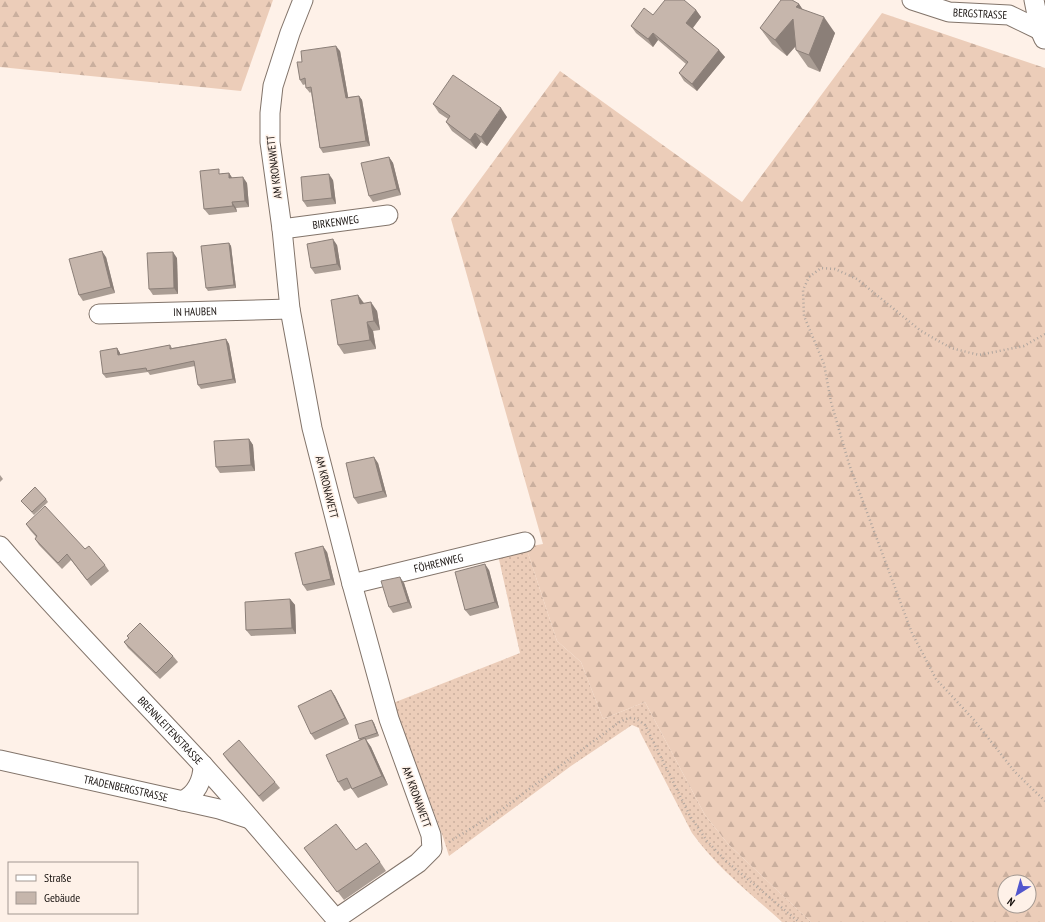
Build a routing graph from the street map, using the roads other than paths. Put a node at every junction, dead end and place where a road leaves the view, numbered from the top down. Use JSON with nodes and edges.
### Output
{"nodes":[{"id":1,"x":303,"y":0,"type":"edge"},
{"id":2,"x":912,"y":0,"type":"edge"},
{"id":3,"x":1034,"y":0,"type":"edge"},
{"id":4,"x":1043,"y":36,"type":"edge"},
{"id":5,"x":388,"y":215,"type":"dead end"},
{"id":6,"x":282,"y":229,"type":"junction"},
{"id":7,"x":290,"y":310,"type":"junction"},
{"id":8,"x":99,"y":314,"type":"dead end"},
{"id":9,"x":525,"y":542,"type":"dead end"},
{"id":10,"x":0,"y":546,"type":"edge"},
{"id":11,"x":352,"y":584,"type":"junction"},
{"id":12,"x":0,"y":760,"type":"edge"},
{"id":13,"x":203,"y":765,"type":"junction"},
{"id":14,"x":182,"y":801,"type":"junction"},
{"id":15,"x":252,"y":819,"type":"junction"},
{"id":16,"x":336,"y":919,"type":"joint"}],
"edges":[{"from":1,"to":6,"type":"street","name":"AM KRONAWETT"},
{"from":2,"to":4,"type":"street","name":"BERGSTRASSE"},
{"from":3,"to":4,"type":"street","name":"BERGSTRASSE"},
{"from":5,"to":6,"type":"street","name":"BIRKENWEG"},
{"from":6,"to":7,"type":"street","name":"AM KRONAWETT"},
{"from":7,"to":8,"type":"street","name":"IN HAUBEN"},
{"from":7,"to":11,"type":"street","name":"AM KRONAWETT"},
{"from":9,"to":11,"type":"street","name":"FÖHRENWEG"},
{"from":10,"to":13,"type":"street","name":"BRENNLEITENSTRASSE"},
{"from":11,"to":16,"type":"street","name":"AM KRONAWETT"},
{"from":12,"to":14,"type":"street","name":"TRADENBERGSTRASSE"},
{"from":13,"to":14,"type":"street"},
{"from":13,"to":15,"type":"street","name":"BRENNLEITENSTRASSE"},
{"from":14,"to":15,"type":"street","name":"TRADENBERGSTRASSE"},
{"from":15,"to":16,"type":"street","name":"BRENNLEITENSTRASSE"}]}
